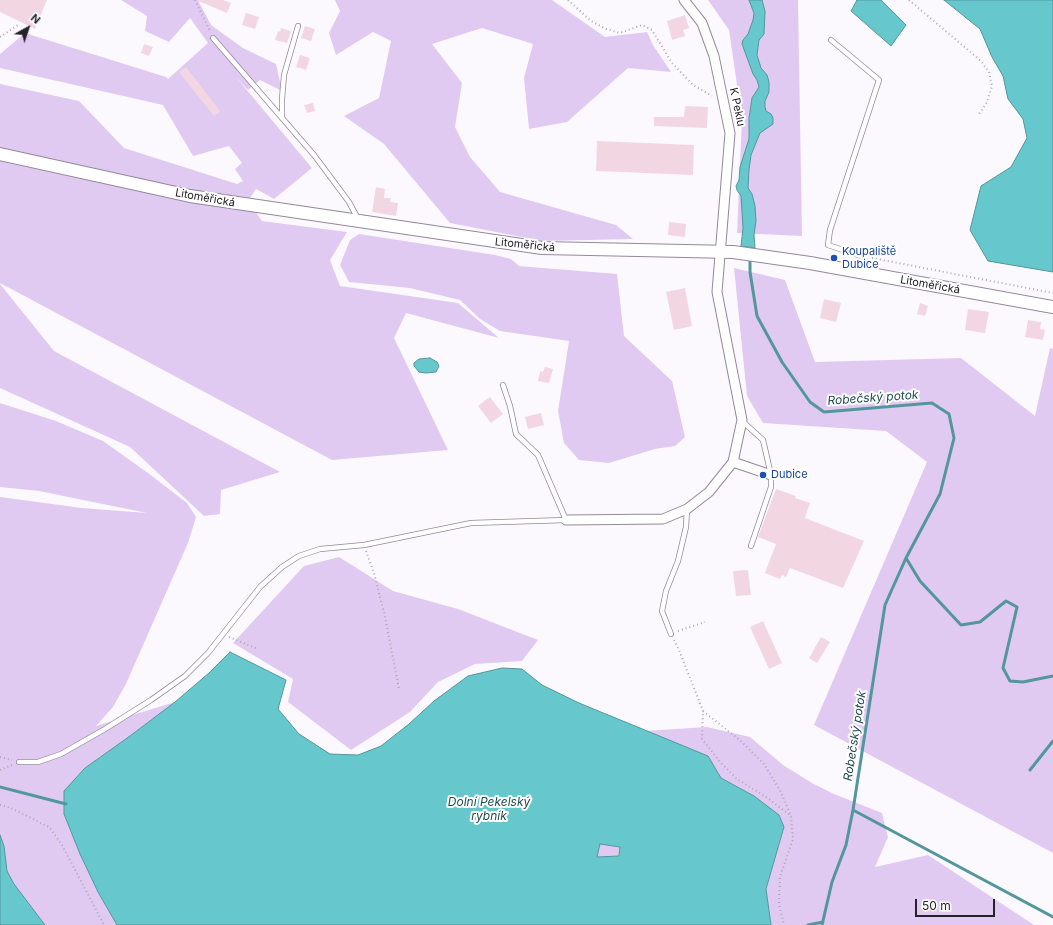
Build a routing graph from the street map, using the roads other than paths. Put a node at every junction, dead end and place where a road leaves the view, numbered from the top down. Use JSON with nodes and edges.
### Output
{"nodes":[{"id":1,"x":684,"y":0,"type":"edge"},
{"id":2,"x":298,"y":26,"type":"dead end"},
{"id":3,"x":213,"y":38,"type":"road end"},
{"id":4,"x":831,"y":40,"type":"dead end"},
{"id":5,"x":282,"y":118,"type":"junction"},
{"id":6,"x":0,"y":154,"type":"edge"},
{"id":7,"x":359,"y":221,"type":"junction"},
{"id":8,"x":727,"y":251,"type":"junction"},
{"id":9,"x":877,"y":276,"type":"junction"},
{"id":10,"x":1053,"y":307,"type":"edge"},
{"id":11,"x":503,"y":385,"type":"dead end"},
{"id":12,"x":742,"y":420,"type":"junction"},
{"id":13,"x":733,"y":462,"type":"junction"},
{"id":14,"x":771,"y":475,"type":"junction"},
{"id":15,"x":687,"y":509,"type":"junction"},
{"id":16,"x":566,"y":520,"type":"junction"},
{"id":17,"x":751,"y":546,"type":"dead end"},
{"id":18,"x":670,"y":634,"type":"road end"},
{"id":19,"x":19,"y":762,"type":"road end"}],
"edges":[{"from":1,"to":8,"type":"street","name":"K Peklu"},
{"from":2,"to":5,"type":"lane"},
{"from":3,"to":5,"type":"lane"},
{"from":4,"to":9,"type":"lane"},
{"from":5,"to":7,"type":"lane"},
{"from":6,"to":7,"type":"street","name":"Litoměřická"},
{"from":7,"to":8,"type":"street","name":"Litoměřická"},
{"from":8,"to":9,"type":"street","name":"Litoměřická"},
{"from":8,"to":12,"type":"street","name":"K Peklu"},
{"from":9,"to":10,"type":"street","name":"Litoměřická"},
{"from":11,"to":16,"type":"lane"},
{"from":12,"to":13,"type":"street"},
{"from":12,"to":14,"type":"lane"},
{"from":13,"to":14,"type":"street"},
{"from":13,"to":15,"type":"street"},
{"from":14,"to":17,"type":"lane"},
{"from":15,"to":16,"type":"street"},
{"from":15,"to":18,"type":"lane"},
{"from":16,"to":19,"type":"lane"}]}
